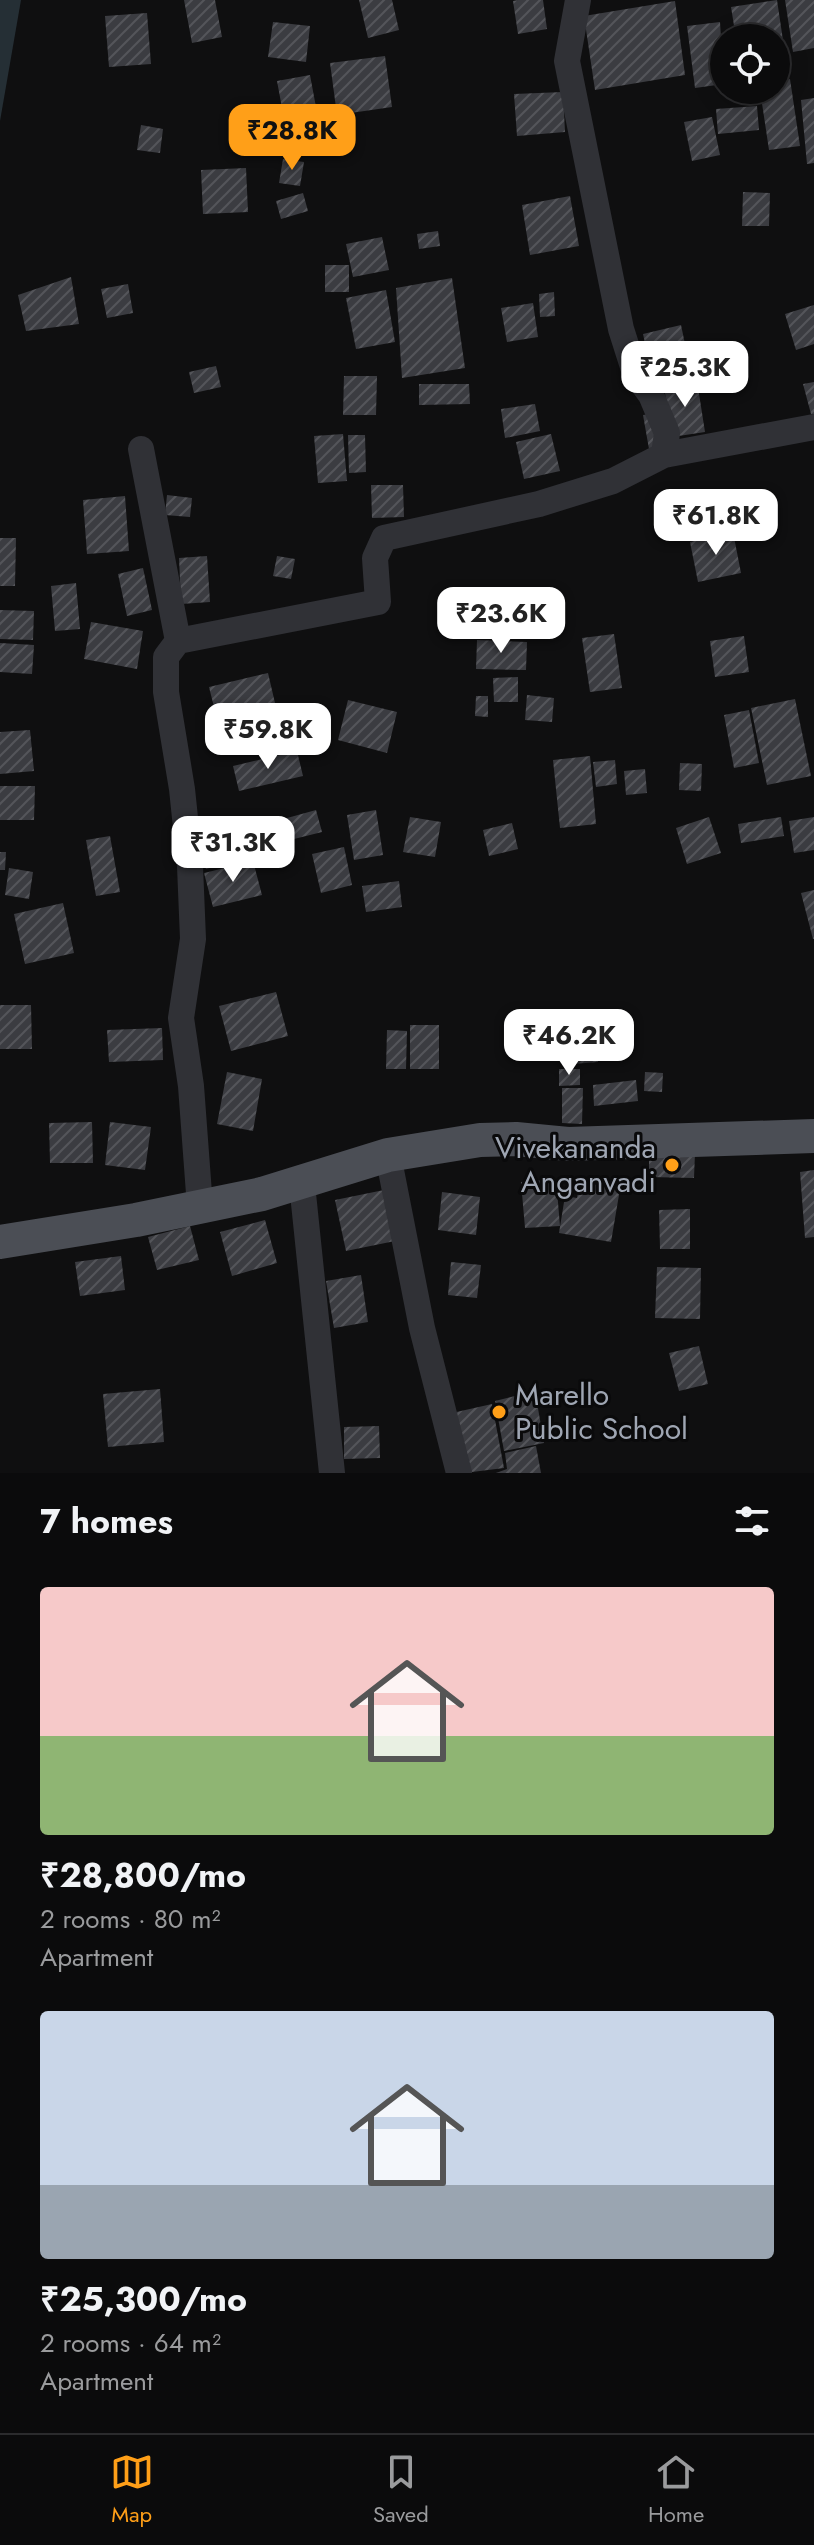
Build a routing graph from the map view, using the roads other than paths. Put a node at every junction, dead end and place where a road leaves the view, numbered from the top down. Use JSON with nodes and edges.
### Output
{"nodes":[{"id":1,"x":578,"y":0,"type":"edge"},
{"id":2,"x":814,"y":427,"type":"edge"},
{"id":3,"x":141,"y":449,"type":"dead end"},
{"id":4,"x":664,"y":455,"type":"junction"},
{"id":5,"x":178,"y":641,"type":"junction"},
{"id":6,"x":814,"y":1136,"type":"edge"},
{"id":7,"x":388,"y":1155,"type":"junction"},
{"id":8,"x":302,"y":1184,"type":"junction"},
{"id":9,"x":200,"y":1207,"type":"junction"},
{"id":10,"x":0,"y":1242,"type":"edge"},
{"id":11,"x":332,"y":1473,"type":"edge"},
{"id":12,"x":459,"y":1473,"type":"edge"}],
"edges":[{"from":1,"to":4,"type":"street"},
{"from":2,"to":4,"type":"street"},
{"from":3,"to":5,"type":"street"},
{"from":4,"to":5,"type":"street"},
{"from":5,"to":9,"type":"street"},
{"from":6,"to":7,"type":"main road"},
{"from":7,"to":8,"type":"main road"},
{"from":7,"to":12,"type":"street"},
{"from":8,"to":9,"type":"main road"},
{"from":8,"to":11,"type":"street"},
{"from":9,"to":10,"type":"main road"}]}
